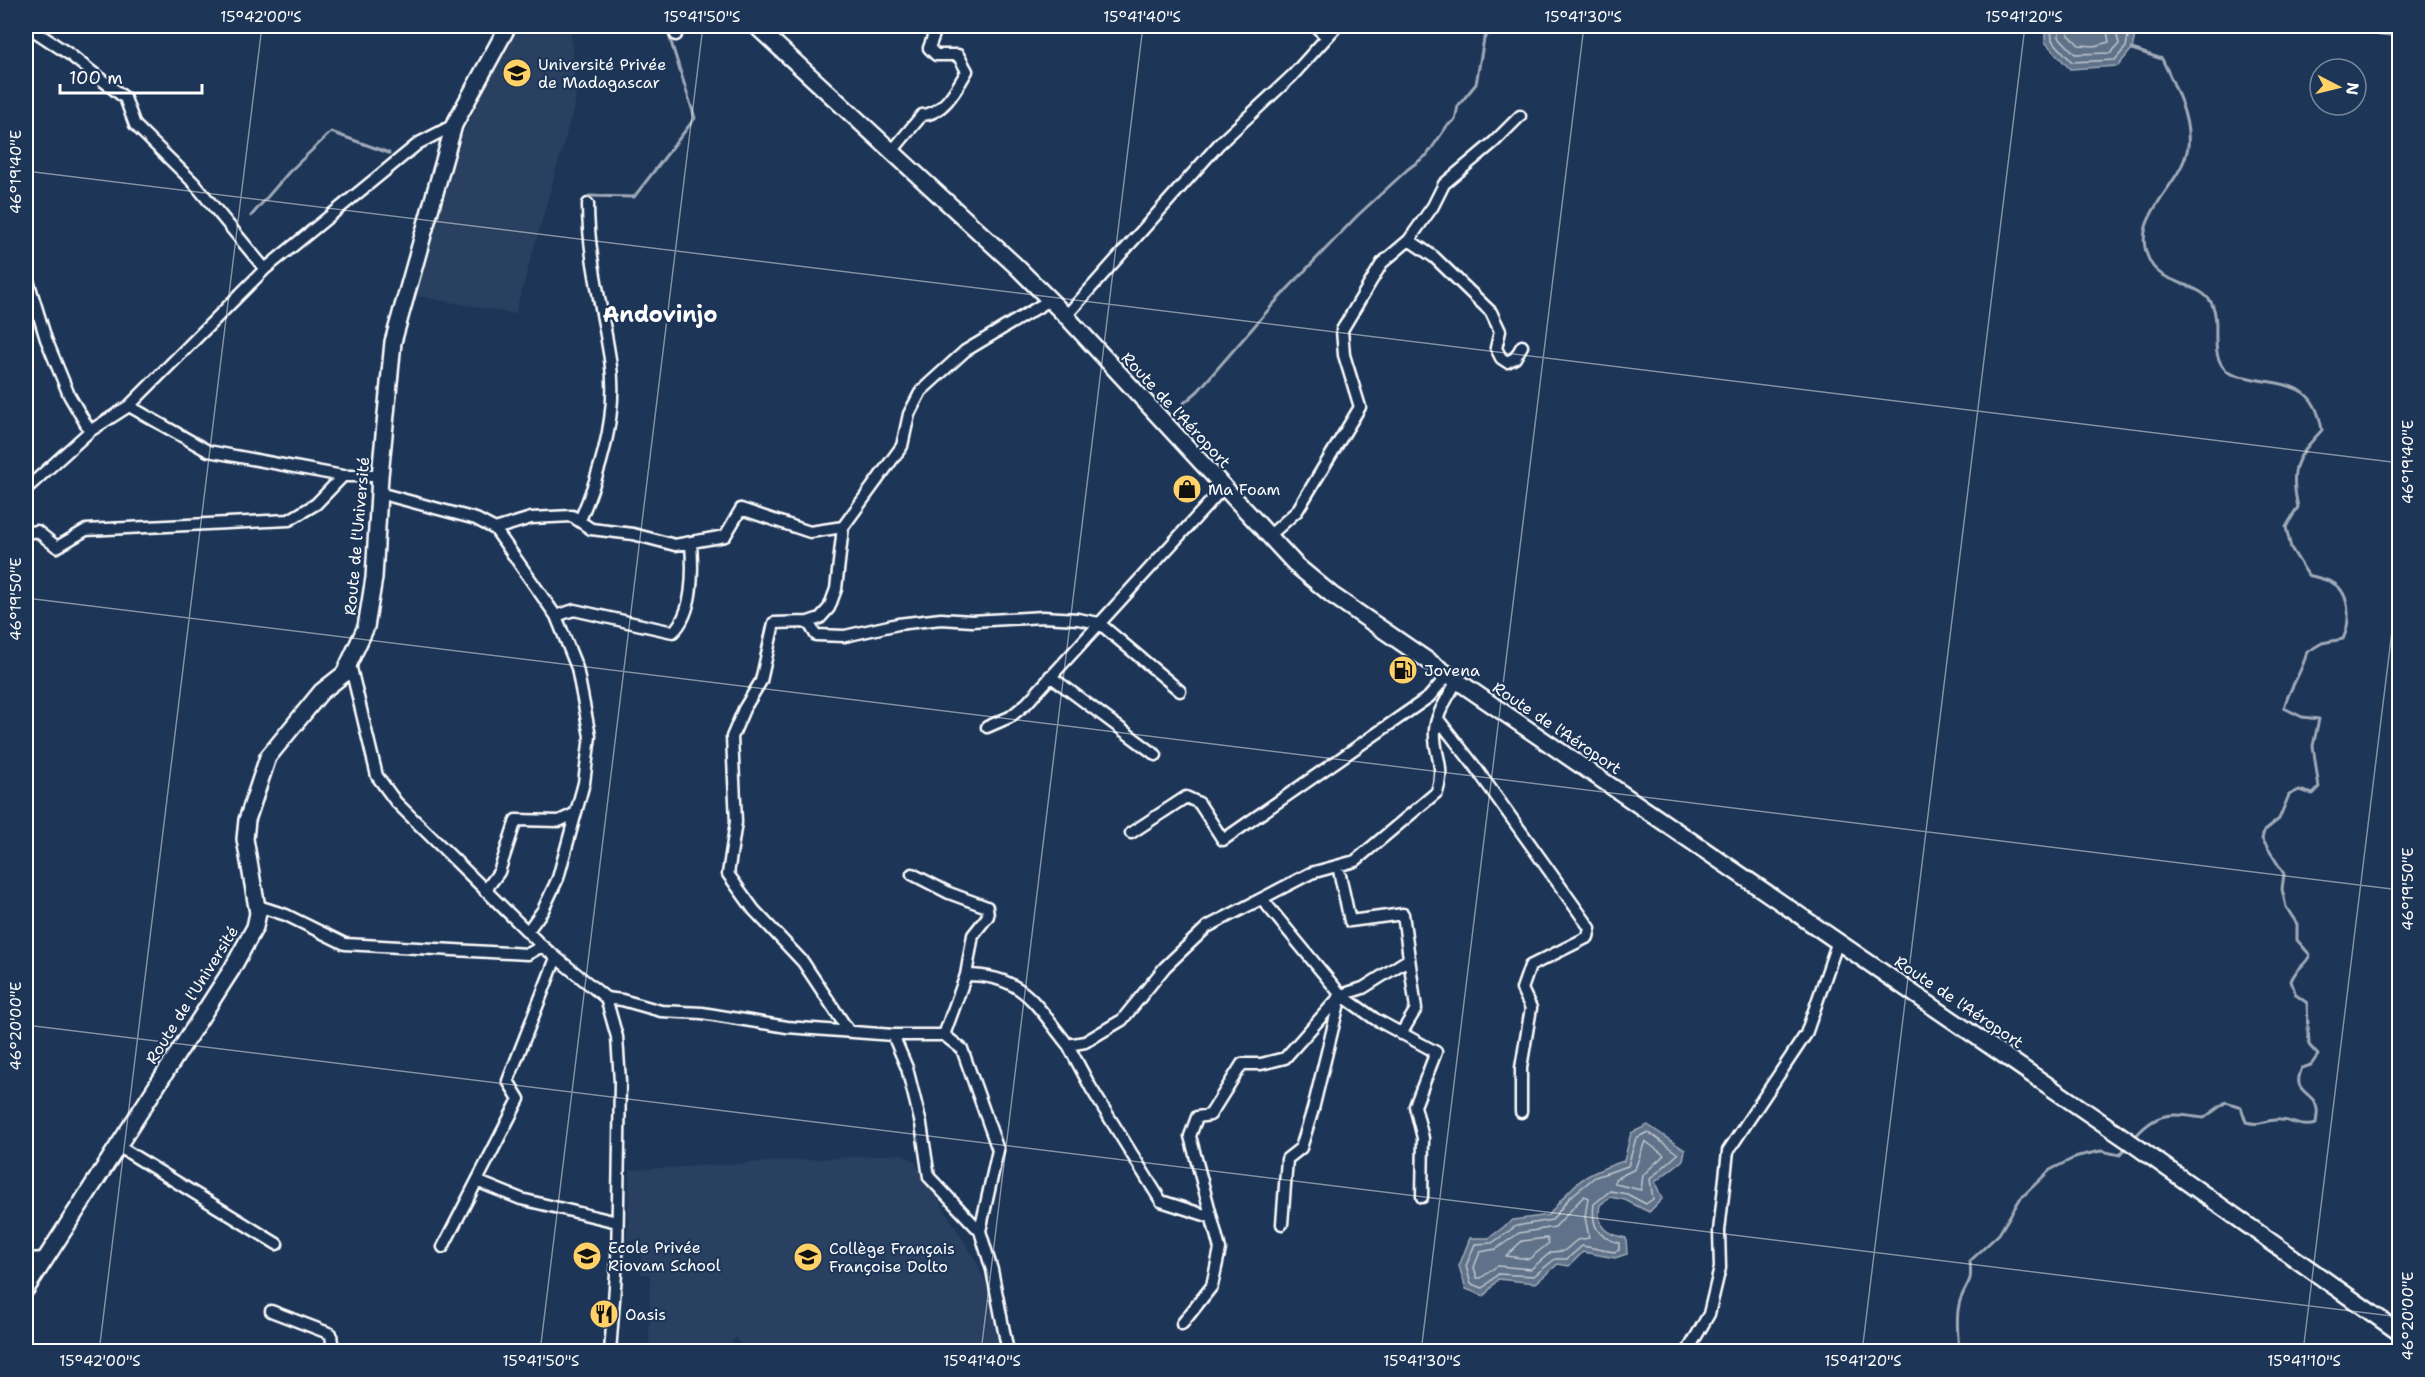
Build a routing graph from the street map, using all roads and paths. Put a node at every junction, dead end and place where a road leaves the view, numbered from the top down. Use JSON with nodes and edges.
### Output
{"nodes":[{"id":1,"x":27,"y":26,"type":"edge"},
{"id":2,"x":508,"y":26,"type":"edge"},
{"id":3,"x":937,"y":26,"type":"edge"},
{"id":4,"x":1315,"y":26,"type":"edge"},
{"id":5,"x":1337,"y":26,"type":"edge"},
{"id":6,"x":759,"y":27,"type":"edge"},
{"id":7,"x":1327,"y":37,"type":"junction"},
{"id":8,"x":1520,"y":116,"type":"dead end"},
{"id":9,"x":454,"y":125,"type":"junction"},
{"id":10,"x":893,"y":150,"type":"junction"},
{"id":11,"x":588,"y":204,"type":"dead end"},
{"id":12,"x":1409,"y":240,"type":"junction"},
{"id":13,"x":265,"y":268,"type":"junction"},
{"id":14,"x":26,"y":274,"type":"edge"},
{"id":15,"x":1050,"y":300,"type":"junction"},
{"id":16,"x":1066,"y":316,"type":"junction"},
{"id":17,"x":1522,"y":346,"type":"dead end"},
{"id":18,"x":129,"y":406,"type":"junction"},
{"id":19,"x":90,"y":431,"type":"junction"},
{"id":20,"x":343,"y":476,"type":"junction"},
{"id":21,"x":380,"y":476,"type":"junction"},
{"id":22,"x":1223,"y":488,"type":"junction"},
{"id":23,"x":26,"y":489,"type":"edge"},
{"id":24,"x":379,"y":493,"type":"junction"},
{"id":25,"x":580,"y":520,"type":"junction"},
{"id":26,"x":843,"y":527,"type":"junction"},
{"id":27,"x":495,"y":528,"type":"junction"},
{"id":28,"x":26,"y":533,"type":"edge"},
{"id":29,"x":1269,"y":536,"type":"junction"},
{"id":30,"x":691,"y":543,"type":"junction"},
{"id":31,"x":556,"y":616,"type":"junction"},
{"id":32,"x":808,"y":622,"type":"junction"},
{"id":33,"x":1099,"y":623,"type":"junction"},
{"id":34,"x":350,"y":664,"type":"junction"},
{"id":35,"x":1050,"y":676,"type":"junction"},
{"id":36,"x":1452,"y":679,"type":"junction"},
{"id":37,"x":1180,"y":691,"type":"dead end"},
{"id":38,"x":1438,"y":718,"type":"junction"},
{"id":39,"x":987,"y":727,"type":"dead end"},
{"id":40,"x":1156,"y":755,"type":"dead end"},
{"id":41,"x":574,"y":814,"type":"junction"},
{"id":42,"x":1131,"y":833,"type":"dead end"},
{"id":43,"x":1338,"y":866,"type":"junction"},
{"id":44,"x":912,"y":874,"type":"dead end"},
{"id":45,"x":485,"y":891,"type":"junction"},
{"id":46,"x":1262,"y":899,"type":"junction"},
{"id":47,"x":258,"y":906,"type":"junction"},
{"id":48,"x":527,"y":932,"type":"junction"},
{"id":49,"x":1838,"y":941,"type":"junction"},
{"id":50,"x":542,"y":946,"type":"junction"},
{"id":51,"x":555,"y":958,"type":"junction"},
{"id":52,"x":1409,"y":959,"type":"junction"},
{"id":53,"x":966,"y":975,"type":"junction"},
{"id":54,"x":1341,"y":995,"type":"junction"},
{"id":55,"x":606,"y":999,"type":"junction"},
{"id":56,"x":848,"y":1030,"type":"junction"},
{"id":57,"x":1401,"y":1034,"type":"junction"},
{"id":58,"x":892,"y":1035,"type":"junction"},
{"id":59,"x":944,"y":1035,"type":"junction"},
{"id":60,"x":1068,"y":1045,"type":"junction"},
{"id":61,"x":1521,"y":1112,"type":"dead end"},
{"id":62,"x":118,"y":1146,"type":"junction"},
{"id":63,"x":479,"y":1182,"type":"junction"},
{"id":64,"x":1422,"y":1197,"type":"dead end"},
{"id":65,"x":1211,"y":1216,"type":"junction"},
{"id":66,"x":617,"y":1222,"type":"junction"},
{"id":67,"x":1282,"y":1224,"type":"dead end"},
{"id":68,"x":980,"y":1231,"type":"junction"},
{"id":69,"x":277,"y":1244,"type":"dead end"},
{"id":70,"x":443,"y":1247,"type":"dead end"},
{"id":71,"x":45,"y":1258,"type":"junction"},
{"id":72,"x":26,"y":1259,"type":"edge"},
{"id":73,"x":26,"y":1289,"type":"edge"},
{"id":74,"x":271,"y":1311,"type":"dead end"},
{"id":75,"x":1182,"y":1324,"type":"dead end"},
{"id":76,"x":2400,"y":1333,"type":"edge"},
{"id":77,"x":333,"y":1352,"type":"edge"},
{"id":78,"x":610,"y":1352,"type":"edge"},
{"id":79,"x":1008,"y":1352,"type":"edge"},
{"id":80,"x":1687,"y":1352,"type":"edge"}],
"edges":[{"from":1,"to":13,"type":"street"},
{"from":2,"to":9,"type":"main road","name":"Route de l'Université"},
{"from":3,"to":10,"type":"street"},
{"from":4,"to":7,"type":"street"},
{"from":5,"to":7,"type":"street"},
{"from":6,"to":10,"type":"main road","name":"Route de l'Aéroport"},
{"from":7,"to":16,"type":"street"},
{"from":8,"to":12,"type":"street"},
{"from":9,"to":13,"type":"street"},
{"from":9,"to":21,"type":"main road","name":"Route de l'Université"},
{"from":10,"to":15,"type":"main road","name":"Route de l'Aéroport"},
{"from":11,"to":25,"type":"street"},
{"from":12,"to":17,"type":"street"},
{"from":12,"to":29,"type":"street"},
{"from":13,"to":18,"type":"street"},
{"from":14,"to":19,"type":"street"},
{"from":15,"to":16,"type":"main road","name":"Route de l'Aéroport"},
{"from":15,"to":26,"type":"street"},
{"from":16,"to":22,"type":"main road","name":"Route de l'Aéroport"},
{"from":18,"to":19,"type":"street"},
{"from":18,"to":20,"type":"street"},
{"from":19,"to":23,"type":"street"},
{"from":20,"to":21,"type":"street"},
{"from":20,"to":28,"type":"street"},
{"from":21,"to":24,"type":"main road","name":"Route de l'Université"},
{"from":22,"to":29,"type":"main road","name":"Route de l'Aéroport"},
{"from":22,"to":33,"type":"street"},
{"from":24,"to":27,"type":"street"},
{"from":24,"to":34,"type":"main road","name":"Route de l'Université"},
{"from":25,"to":27,"type":"street"},
{"from":25,"to":30,"type":"street"},
{"from":26,"to":30,"type":"street"},
{"from":26,"to":32,"type":"street"},
{"from":27,"to":31,"type":"street"},
{"from":29,"to":36,"type":"main road","name":"Route de l'Aéroport"},
{"from":30,"to":31,"type":"street"},
{"from":31,"to":41,"type":"street"},
{"from":32,"to":33,"type":"street"},
{"from":32,"to":56,"type":"street"},
{"from":33,"to":35,"type":"street"},
{"from":33,"to":37,"type":"street"},
{"from":34,"to":45,"type":"street"},
{"from":34,"to":47,"type":"main road","name":"Route de l'Université"},
{"from":35,"to":39,"type":"street"},
{"from":35,"to":40,"type":"street"},
{"from":36,"to":38,"type":"street"},
{"from":36,"to":42,"type":"street"},
{"from":36,"to":49,"type":"main road","name":"Route de l'Aéroport"},
{"from":38,"to":43,"type":"street"},
{"from":38,"to":61,"type":"street"},
{"from":41,"to":45,"type":"street"},
{"from":41,"to":48,"type":"street"},
{"from":43,"to":46,"type":"street"},
{"from":43,"to":52,"type":"street"},
{"from":44,"to":53,"type":"street"},
{"from":45,"to":48,"type":"street"},
{"from":46,"to":54,"type":"street"},
{"from":46,"to":60,"type":"street"},
{"from":47,"to":50,"type":"street"},
{"from":47,"to":62,"type":"main road","name":"Route de l'Université"},
{"from":48,"to":50,"type":"street"},
{"from":49,"to":76,"type":"main road","name":"Route de l'Aéroport"},
{"from":49,"to":80,"type":"street"},
{"from":50,"to":51,"type":"street"},
{"from":51,"to":55,"type":"street"},
{"from":51,"to":63,"type":"street"},
{"from":52,"to":54,"type":"street"},
{"from":52,"to":57,"type":"street"},
{"from":53,"to":59,"type":"street"},
{"from":53,"to":60,"type":"street"},
{"from":54,"to":57,"type":"street"},
{"from":54,"to":65,"type":"street"},
{"from":54,"to":67,"type":"street"},
{"from":55,"to":56,"type":"street"},
{"from":55,"to":66,"type":"street"},
{"from":56,"to":58,"type":"street"},
{"from":57,"to":64,"type":"street"},
{"from":58,"to":59,"type":"street"},
{"from":58,"to":68,"type":"street"},
{"from":59,"to":68,"type":"street"},
{"from":60,"to":65,"type":"street"},
{"from":62,"to":69,"type":"street"},
{"from":62,"to":71,"type":"main road","name":"Route de l'Université"},
{"from":63,"to":66,"type":"street"},
{"from":63,"to":70,"type":"street"},
{"from":65,"to":75,"type":"street"},
{"from":66,"to":78,"type":"street"},
{"from":68,"to":79,"type":"street"},
{"from":71,"to":72,"type":"street"},
{"from":71,"to":73,"type":"main road","name":"Route de l'Université"},
{"from":74,"to":77,"type":"street"}]}
